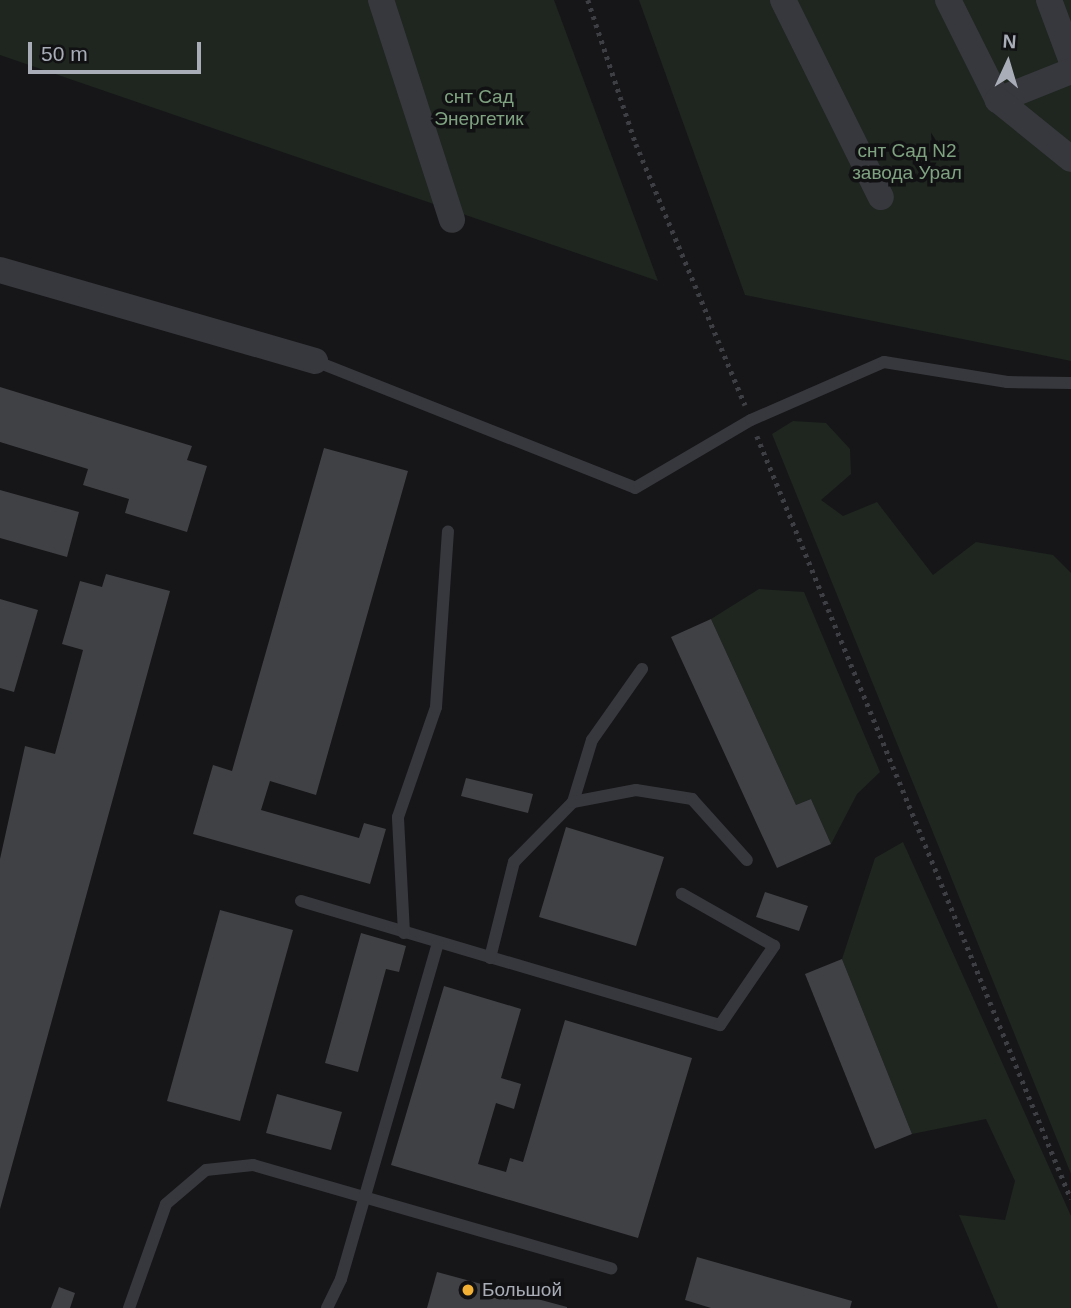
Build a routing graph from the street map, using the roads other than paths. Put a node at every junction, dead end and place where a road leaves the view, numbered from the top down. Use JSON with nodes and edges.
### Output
{"nodes":[{"id":1,"x":382,"y":0,"type":"edge"},
{"id":2,"x":783,"y":0,"type":"edge"},
{"id":3,"x":948,"y":0,"type":"edge"},
{"id":4,"x":1049,"y":0,"type":"edge"},
{"id":5,"x":1071,"y":59,"type":"edge"},
{"id":6,"x":1071,"y":71,"type":"edge"},
{"id":7,"x":998,"y":100,"type":"junction"},
{"id":8,"x":1071,"y":159,"type":"edge"},
{"id":9,"x":881,"y":197,"type":"dead end"},
{"id":10,"x":452,"y":220,"type":"dead end"},
{"id":11,"x":0,"y":270,"type":"edge"},
{"id":12,"x":315,"y":361,"type":"joint"},
{"id":13,"x":1071,"y":383,"type":"edge"},
{"id":14,"x":448,"y":531,"type":"dead end"},
{"id":15,"x":642,"y":669,"type":"dead end"},
{"id":16,"x":573,"y":802,"type":"junction"},
{"id":17,"x":747,"y":860,"type":"dead end"},
{"id":18,"x":682,"y":894,"type":"dead end"},
{"id":19,"x":301,"y":901,"type":"dead end"},
{"id":20,"x":404,"y":933,"type":"junction"},
{"id":21,"x":438,"y":943,"type":"junction"},
{"id":22,"x":490,"y":958,"type":"junction"},
{"id":23,"x":366,"y":1194,"type":"junction"},
{"id":24,"x":611,"y":1268,"type":"dead end"},
{"id":25,"x":129,"y":1308,"type":"edge"},
{"id":26,"x":327,"y":1308,"type":"edge"}],
"edges":[{"from":1,"to":10,"type":"street"},
{"from":2,"to":9,"type":"street"},
{"from":3,"to":7,"type":"street"},
{"from":4,"to":5,"type":"street"},
{"from":6,"to":7,"type":"street"},
{"from":7,"to":8,"type":"street"},
{"from":11,"to":12,"type":"street"},
{"from":12,"to":13,"type":"lane"},
{"from":14,"to":20,"type":"lane"},
{"from":15,"to":16,"type":"lane"},
{"from":16,"to":17,"type":"lane"},
{"from":16,"to":22,"type":"lane"},
{"from":18,"to":22,"type":"lane"},
{"from":19,"to":20,"type":"lane"},
{"from":20,"to":21,"type":"lane"},
{"from":21,"to":22,"type":"lane"},
{"from":21,"to":23,"type":"lane"},
{"from":23,"to":24,"type":"lane"},
{"from":23,"to":25,"type":"lane"},
{"from":23,"to":26,"type":"lane"}]}
